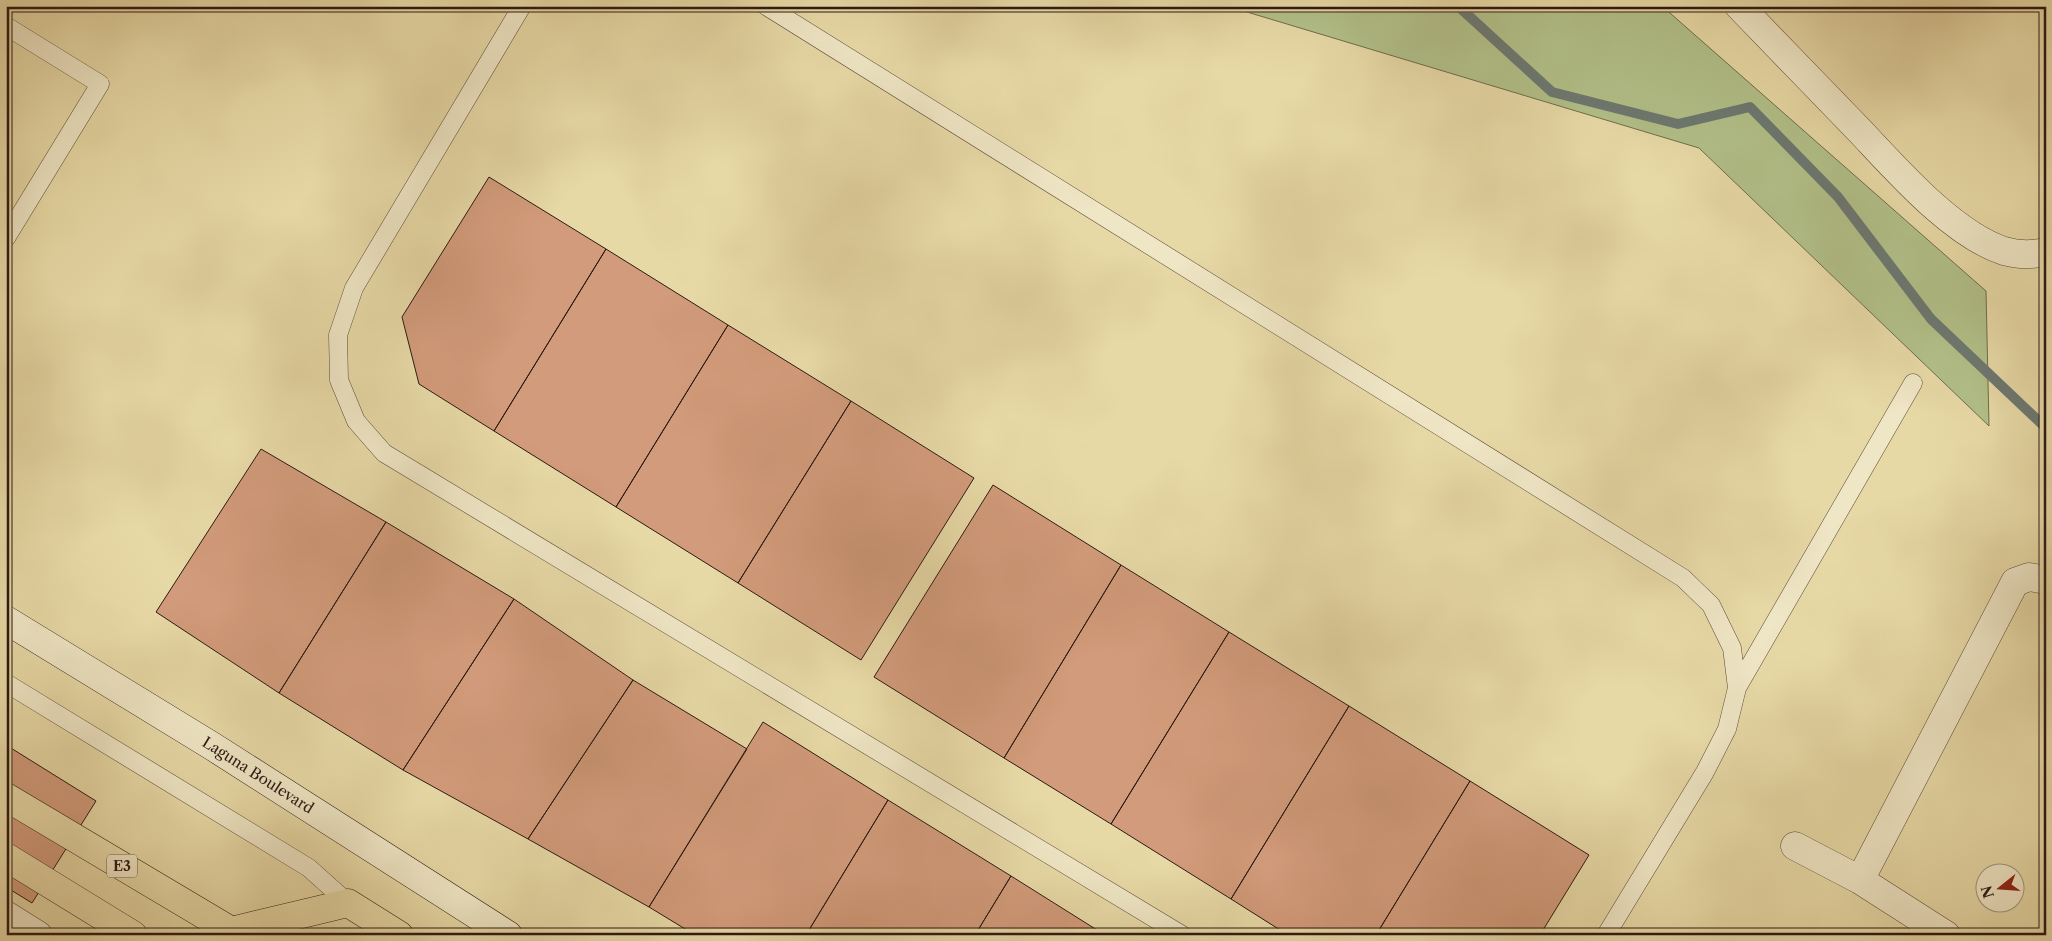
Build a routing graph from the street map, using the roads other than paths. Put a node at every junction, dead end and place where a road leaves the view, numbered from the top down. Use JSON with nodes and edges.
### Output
{"nodes":[{"id":1,"x":522,"y":6,"type":"edge"},
{"id":2,"x":766,"y":6,"type":"edge"},
{"id":3,"x":1739,"y":6,"type":"edge"},
{"id":4,"x":6,"y":26,"type":"edge"},
{"id":5,"x":6,"y":238,"type":"edge"},
{"id":6,"x":2046,"y":252,"type":"edge"},
{"id":7,"x":1913,"y":382,"type":"dead end"},
{"id":8,"x":2046,"y":580,"type":"edge"},
{"id":9,"x":6,"y":620,"type":"edge"},
{"id":10,"x":6,"y":683,"type":"edge"},
{"id":11,"x":1737,"y":688,"type":"junction"},
{"id":12,"x":6,"y":797,"type":"edge"},
{"id":13,"x":1795,"y":846,"type":"dead end"},
{"id":14,"x":6,"y":857,"type":"edge"},
{"id":15,"x":1860,"y":880,"type":"junction"},
{"id":16,"x":348,"y":904,"type":"junction"},
{"id":17,"x":6,"y":915,"type":"edge"},
{"id":18,"x":235,"y":933,"type":"edge"},
{"id":19,"x":38,"y":935,"type":"edge"},
{"id":20,"x":133,"y":935,"type":"edge"},
{"id":21,"x":399,"y":935,"type":"edge"},
{"id":22,"x":508,"y":935,"type":"edge"},
{"id":23,"x":1182,"y":935,"type":"edge"},
{"id":24,"x":1606,"y":935,"type":"edge"},
{"id":25,"x":1946,"y":935,"type":"edge"}],
"edges":[{"from":1,"to":23,"type":"lane"},
{"from":2,"to":11,"type":"lane"},
{"from":3,"to":6,"type":"street"},
{"from":4,"to":5,"type":"lane"},
{"from":7,"to":11,"type":"lane"},
{"from":8,"to":15,"type":"street"},
{"from":9,"to":22,"type":"street","name":"Laguna Boulevard"},
{"from":10,"to":16,"type":"lane"},
{"from":11,"to":24,"type":"lane"},
{"from":12,"to":18,"type":"highway","number":"E3"},
{"from":13,"to":15,"type":"street"},
{"from":14,"to":20,"type":"highway"},
{"from":15,"to":25,"type":"street"},
{"from":16,"to":18,"type":"highway"},
{"from":16,"to":21,"type":"highway"},
{"from":17,"to":19,"type":"street"}]}
